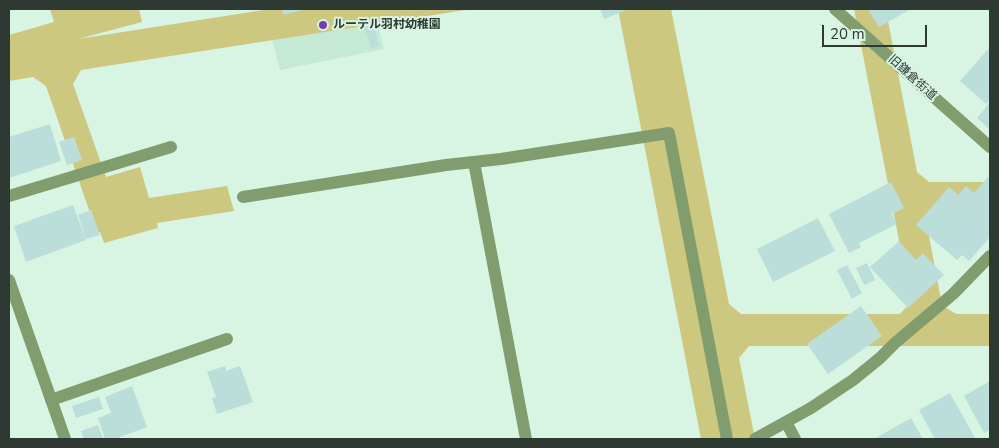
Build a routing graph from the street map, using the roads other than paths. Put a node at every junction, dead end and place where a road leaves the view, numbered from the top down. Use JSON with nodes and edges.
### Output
{"nodes":[{"id":1,"x":835,"y":9,"type":"edge"},
{"id":2,"x":171,"y":147,"type":"dead end"},
{"id":3,"x":990,"y":147,"type":"edge"},
{"id":4,"x":474,"y":162,"type":"junction"},
{"id":5,"x":9,"y":196,"type":"edge"},
{"id":6,"x":243,"y":197,"type":"dead end"},
{"id":7,"x":990,"y":256,"type":"edge"},
{"id":8,"x":9,"y":280,"type":"edge"},
{"id":9,"x":227,"y":339,"type":"dead end"},
{"id":10,"x":51,"y":400,"type":"junction"},
{"id":11,"x":786,"y":422,"type":"junction"},
{"id":12,"x":65,"y":439,"type":"edge"},
{"id":13,"x":526,"y":439,"type":"edge"},
{"id":14,"x":727,"y":439,"type":"edge"},
{"id":15,"x":755,"y":439,"type":"edge"},
{"id":16,"x":796,"y":439,"type":"edge"}],
"edges":[{"from":1,"to":3,"type":"street","name":"旧鎌倉街道"},
{"from":2,"to":5,"type":"street"},
{"from":4,"to":6,"type":"street"},
{"from":4,"to":13,"type":"street"},
{"from":4,"to":14,"type":"street"},
{"from":7,"to":11,"type":"street"},
{"from":8,"to":10,"type":"street"},
{"from":9,"to":10,"type":"street"},
{"from":10,"to":12,"type":"street"},
{"from":11,"to":15,"type":"street"},
{"from":11,"to":16,"type":"street"}]}
